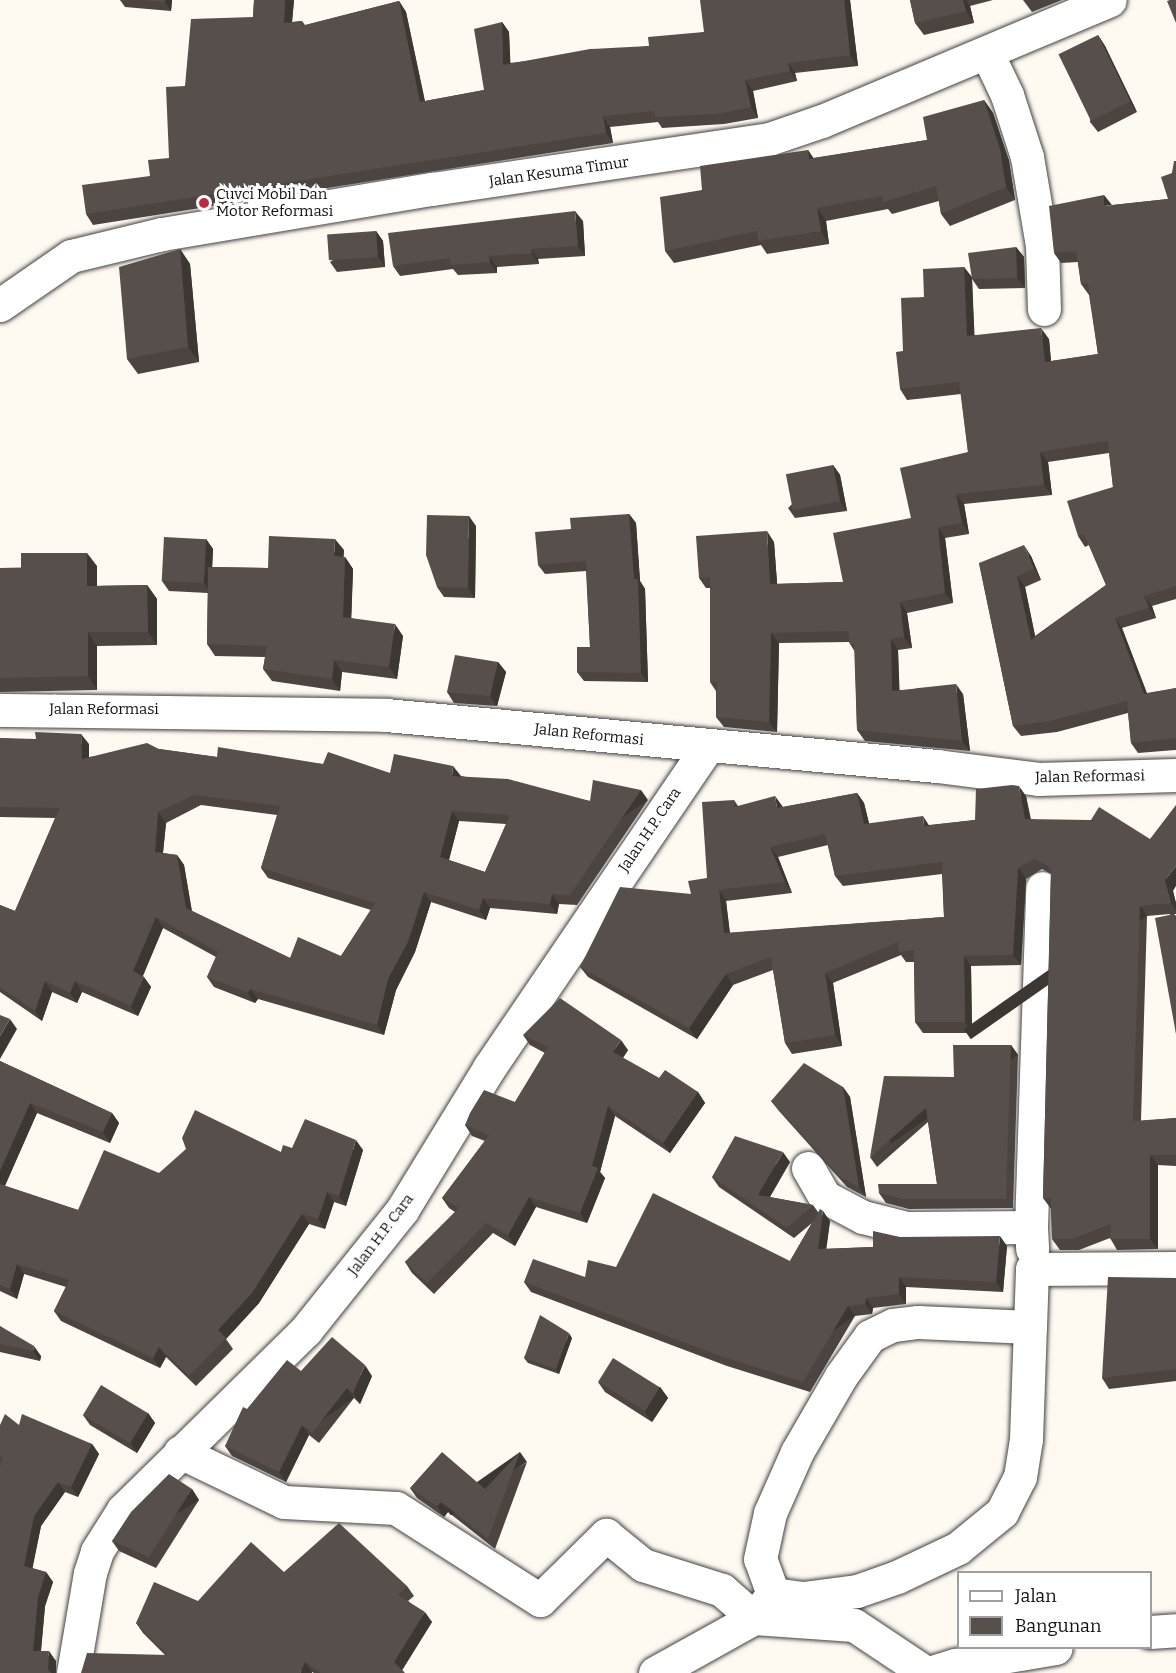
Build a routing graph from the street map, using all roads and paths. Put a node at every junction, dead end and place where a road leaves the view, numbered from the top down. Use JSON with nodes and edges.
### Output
{"nodes":[{"id":1,"x":1110,"y":0,"type":"edge"},
{"id":2,"x":987,"y":53,"type":"junction"},
{"id":3,"x":0,"y":304,"type":"edge"},
{"id":4,"x":1044,"y":309,"type":"dead end"},
{"id":5,"x":0,"y":710,"type":"edge"},
{"id":6,"x":707,"y":747,"type":"junction"},
{"id":7,"x":1176,"y":775,"type":"edge"},
{"id":8,"x":1042,"y":888,"type":"dead end"},
{"id":9,"x":808,"y":1168,"type":"dead end"},
{"id":10,"x":1031,"y":1227,"type":"junction"},
{"id":11,"x":1176,"y":1268,"type":"edge"},
{"id":12,"x":1032,"y":1269,"type":"junction"},
{"id":13,"x":1030,"y":1327,"type":"junction"},
{"id":14,"x":180,"y":1452,"type":"junction"},
{"id":15,"x":763,"y":1606,"type":"junction"},
{"id":16,"x":1176,"y":1630,"type":"edge"},
{"id":17,"x":1152,"y":1632,"type":"edge"},
{"id":18,"x":1045,"y":1649,"type":"edge"},
{"id":19,"x":72,"y":1673,"type":"edge"},
{"id":20,"x":655,"y":1673,"type":"edge"},
{"id":21,"x":928,"y":1673,"type":"edge"}],
"edges":[{"from":1,"to":2,"type":"street","name":"Jalan Kesuma Timur"},
{"from":2,"to":3,"type":"street","name":"Jalan Kesuma Timur"},
{"from":2,"to":4,"type":"street"},
{"from":5,"to":6,"type":"street","name":"Jalan Reformasi"},
{"from":6,"to":7,"type":"street","name":"Jalan Reformasi"},
{"from":6,"to":14,"type":"street","name":"Jalan H.P. Cara"},
{"from":8,"to":10,"type":"street"},
{"from":9,"to":10,"type":"street"},
{"from":10,"to":12,"type":"street"},
{"from":11,"to":12,"type":"street"},
{"from":12,"to":13,"type":"street"},
{"from":13,"to":15,"type":"street"},
{"from":13,"to":15,"type":"street"},
{"from":14,"to":15,"type":"street"},
{"from":14,"to":19,"type":"street","name":"Jalan H.P. Cara"},
{"from":15,"to":20,"type":"street"},
{"from":15,"to":21,"type":"street"},
{"from":16,"to":17,"type":"street"},
{"from":18,"to":21,"type":"street"}]}
